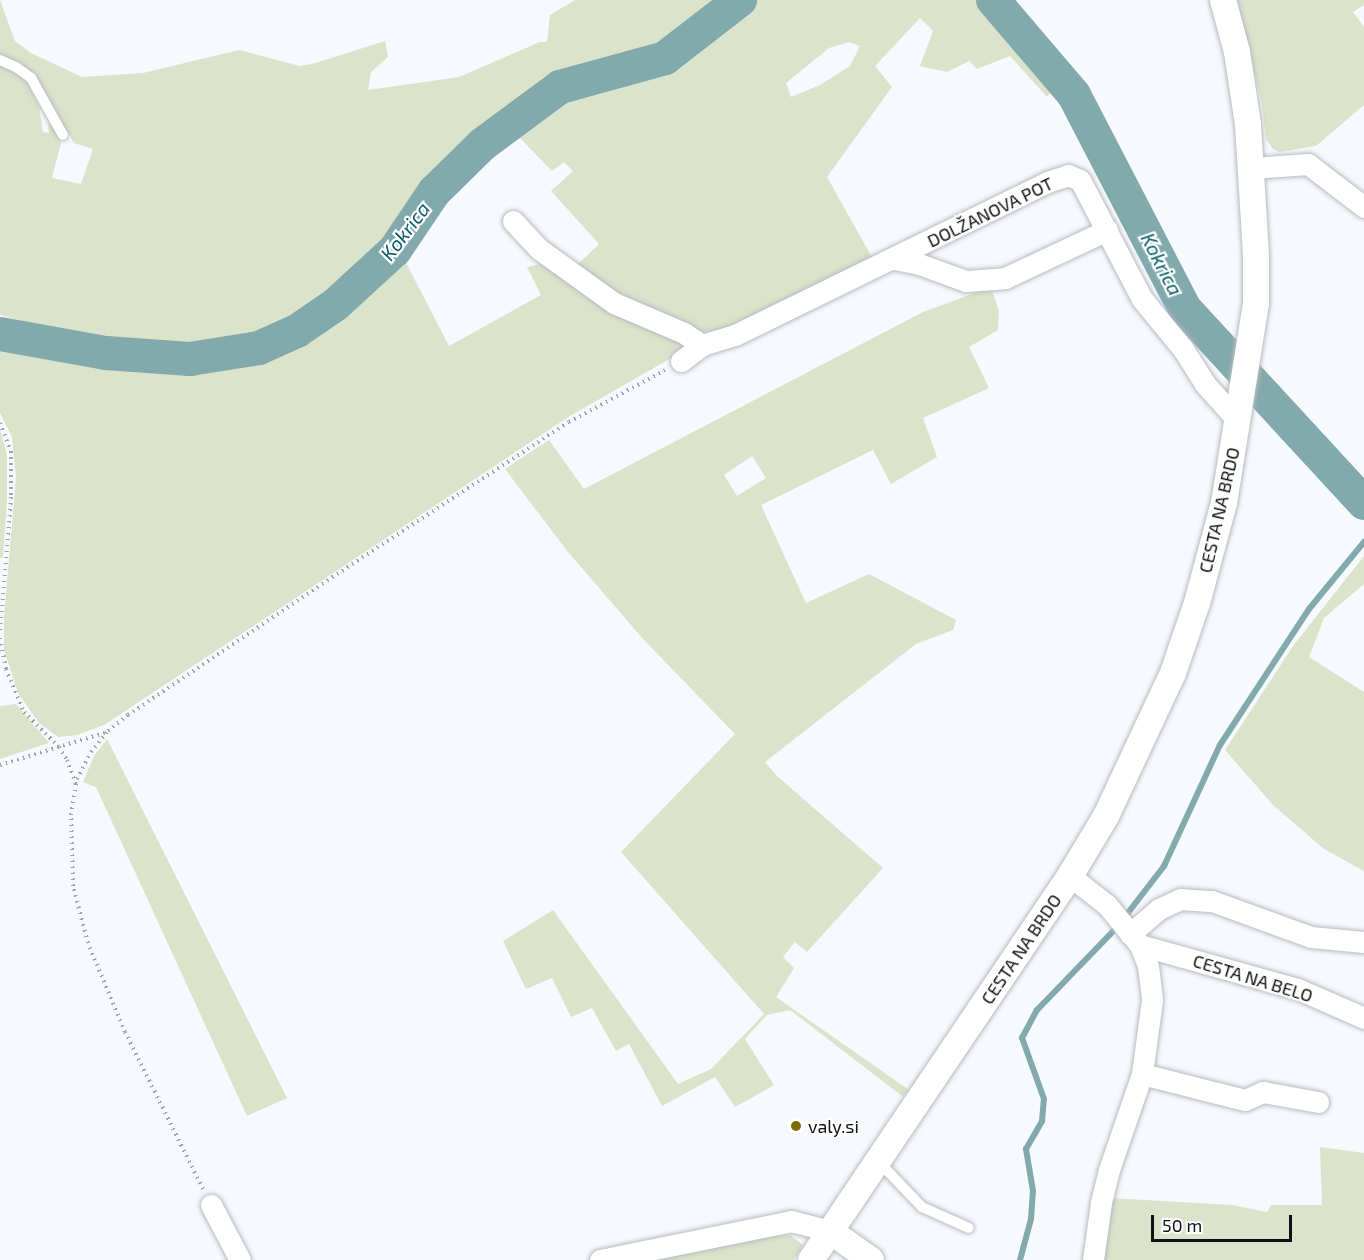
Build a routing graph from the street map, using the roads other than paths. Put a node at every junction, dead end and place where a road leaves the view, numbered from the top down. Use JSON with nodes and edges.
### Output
{"nodes":[{"id":1,"x":1222,"y":0,"type":"edge"},
{"id":2,"x":0,"y":60,"type":"edge"},
{"id":3,"x":63,"y":135,"type":"dead end"},
{"id":4,"x":1252,"y":168,"type":"junction"},
{"id":5,"x":1364,"y":207,"type":"edge"},
{"id":6,"x":513,"y":221,"type":"dead end"},
{"id":7,"x":1107,"y":230,"type":"junction"},
{"id":8,"x":894,"y":259,"type":"junction"},
{"id":9,"x":702,"y":345,"type":"junction"},
{"id":10,"x":681,"y":361,"type":"road end"},
{"id":11,"x":1239,"y":422,"type":"junction"},
{"id":12,"x":1070,"y":876,"type":"junction"},
{"id":13,"x":1135,"y":940,"type":"junction"},
{"id":14,"x":1364,"y":942,"type":"edge"},
{"id":15,"x":1364,"y":1018,"type":"edge"},
{"id":16,"x":1142,"y":1074,"type":"junction"},
{"id":17,"x":1318,"y":1102,"type":"dead end"},
{"id":18,"x":878,"y":1161,"type":"junction"},
{"id":19,"x":211,"y":1205,"type":"road end"},
{"id":20,"x":969,"y":1228,"type":"dead end"},
{"id":21,"x":830,"y":1231,"type":"junction"},
{"id":22,"x":240,"y":1260,"type":"edge"},
{"id":23,"x":600,"y":1260,"type":"edge"},
{"id":24,"x":811,"y":1260,"type":"edge"},
{"id":25,"x":871,"y":1260,"type":"edge"},
{"id":26,"x":1094,"y":1260,"type":"edge"}],
"edges":[{"from":1,"to":4,"type":"street","name":"CESTA NA BRDO"},
{"from":2,"to":3,"type":"lane"},
{"from":4,"to":5,"type":"street"},
{"from":4,"to":11,"type":"street","name":"CESTA NA BRDO"},
{"from":6,"to":9,"type":"street"},
{"from":7,"to":8,"type":"street"},
{"from":7,"to":8,"type":"street","name":"DOLŽANOVA POT"},
{"from":7,"to":11,"type":"street","name":"DOLŽANOVA POT"},
{"from":8,"to":9,"type":"street","name":"DOLŽANOVA POT"},
{"from":9,"to":10,"type":"street","name":"DOLŽANOVA POT"},
{"from":11,"to":12,"type":"street","name":"CESTA NA BRDO"},
{"from":12,"to":13,"type":"street"},
{"from":12,"to":18,"type":"street","name":"CESTA NA BRDO"},
{"from":13,"to":14,"type":"street"},
{"from":13,"to":15,"type":"street","name":"CESTA NA BELO"},
{"from":13,"to":16,"type":"street"},
{"from":16,"to":17,"type":"street"},
{"from":16,"to":26,"type":"street"},
{"from":18,"to":20,"type":"lane"},
{"from":18,"to":21,"type":"street","name":"CESTA NA BRDO"},
{"from":19,"to":22,"type":"street"},
{"from":21,"to":23,"type":"street"},
{"from":21,"to":24,"type":"street","name":"CESTA NA BRDO"},
{"from":21,"to":25,"type":"street"}]}
